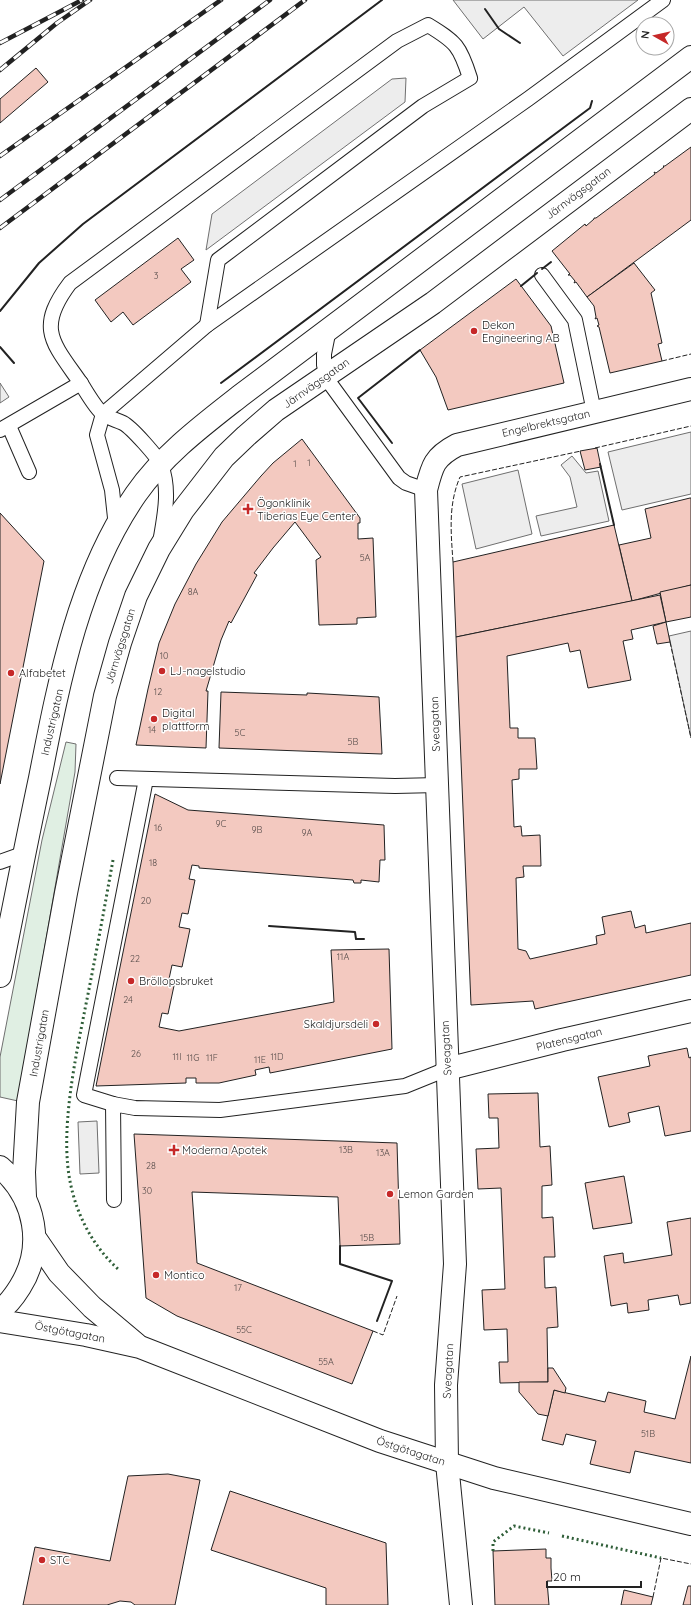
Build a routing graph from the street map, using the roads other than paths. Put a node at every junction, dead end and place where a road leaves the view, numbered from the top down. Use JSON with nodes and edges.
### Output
{"nodes":[{"id":1,"x":663,"y":0,"type":"edge"},
{"id":2,"x":691,"y":57,"type":"edge"},
{"id":3,"x":691,"y":109,"type":"edge"},
{"id":4,"x":542,"y":275,"type":"dead end"},
{"id":5,"x":207,"y":324,"type":"junction"},
{"id":6,"x":329,"y":329,"type":"junction"},
{"id":7,"x":327,"y":375,"type":"junction"},
{"id":8,"x":81,"y":383,"type":"junction"},
{"id":9,"x":691,"y":389,"type":"edge"},
{"id":10,"x":594,"y":412,"type":"junction"},
{"id":11,"x":103,"y":414,"type":"junction"},
{"id":12,"x":4,"y":428,"type":"edge"},
{"id":13,"x":161,"y":464,"type":"junction"},
{"id":14,"x":30,"y":472,"type":"dead end"},
{"id":15,"x":426,"y":490,"type":"junction"},
{"id":16,"x":116,"y":528,"type":"junction"},
{"id":17,"x":159,"y":549,"type":"junction"},
{"id":18,"x":90,"y":771,"type":"joint"},
{"id":19,"x":117,"y":778,"type":"dead end"},
{"id":20,"x":146,"y":779,"type":"junction"},
{"id":21,"x":438,"y":785,"type":"junction"},
{"id":22,"x":25,"y":853,"type":"junction"},
{"id":23,"x":0,"y":862,"type":"edge"},
{"id":24,"x":6,"y":912,"type":"edge"},
{"id":25,"x":0,"y":976,"type":"edge"},
{"id":26,"x":691,"y":1011,"type":"edge"},
{"id":27,"x":447,"y":1069,"type":"junction"},
{"id":28,"x":113,"y":1104,"type":"junction"},
{"id":29,"x":0,"y":1167,"type":"edge"},
{"id":30,"x":25,"y":1197,"type":"junction"},
{"id":31,"x":114,"y":1200,"type":"dead end"},
{"id":32,"x":35,"y":1238,"type":"junction"},
{"id":33,"x":0,"y":1310,"type":"edge"},
{"id":34,"x":0,"y":1321,"type":"edge"},
{"id":35,"x":140,"y":1347,"type":"junction"},
{"id":36,"x":447,"y":1462,"type":"junction"},
{"id":37,"x":691,"y":1524,"type":"edge"},
{"id":38,"x":461,"y":1605,"type":"edge"}],
"edges":[{"from":1,"to":5,"type":"lane"},
{"from":2,"to":6,"type":"main road"},
{"from":3,"to":7,"type":"main road","name":"Järnvägsgatan"},
{"from":4,"to":10,"type":"lane"},
{"from":5,"to":8,"type":"lane"},
{"from":5,"to":11,"type":"lane"},
{"from":6,"to":7,"type":"lane"},
{"from":6,"to":13,"type":"main road"},
{"from":7,"to":15,"type":"lane"},
{"from":7,"to":17,"type":"main road","name":"Järnvägsgatan"},
{"from":8,"to":11,"type":"lane"},
{"from":8,"to":12,"type":"lane"},
{"from":9,"to":10,"type":"main road","name":"Engelbrektsgatan"},
{"from":10,"to":15,"type":"main road","name":"Engelbrektsgatan"},
{"from":11,"to":13,"type":"lane"},
{"from":11,"to":16,"type":"lane"},
{"from":12,"to":14,"type":"lane"},
{"from":13,"to":16,"type":"main road","name":"Industrigatan"},
{"from":13,"to":17,"type":"lane"},
{"from":15,"to":21,"type":"main road","name":"Sveagatan"},
{"from":16,"to":22,"type":"main road","name":"Industrigatan"},
{"from":17,"to":18,"type":"main road","name":"Järnvägsgatan"},
{"from":18,"to":30,"type":"main road","name":"Industrigatan"},
{"from":19,"to":20,"type":"lane"},
{"from":20,"to":21,"type":"lane"},
{"from":20,"to":28,"type":"lane"},
{"from":21,"to":27,"type":"main road","name":"Sveagatan"},
{"from":22,"to":23,"type":"lane"},
{"from":22,"to":24,"type":"main road","name":"Industrigatan"},
{"from":24,"to":25,"type":"main road","name":"Industrigatan"},
{"from":26,"to":27,"type":"main road","name":"Platensgatan"},
{"from":27,"to":28,"type":"lane"},
{"from":27,"to":36,"type":"main road","name":"Sveagatan"},
{"from":28,"to":31,"type":"lane"},
{"from":29,"to":30,"type":"main road"},
{"from":30,"to":32,"type":"main road"},
{"from":32,"to":33,"type":"main road"},
{"from":32,"to":35,"type":"main road","name":"Östgötagatan"},
{"from":34,"to":35,"type":"main road","name":"Östgötagatan"},
{"from":35,"to":36,"type":"main road","name":"Östgötagatan"},
{"from":36,"to":37,"type":"main road","name":"Östgötagatan"},
{"from":36,"to":38,"type":"main road","name":"Sveagatan"}]}
